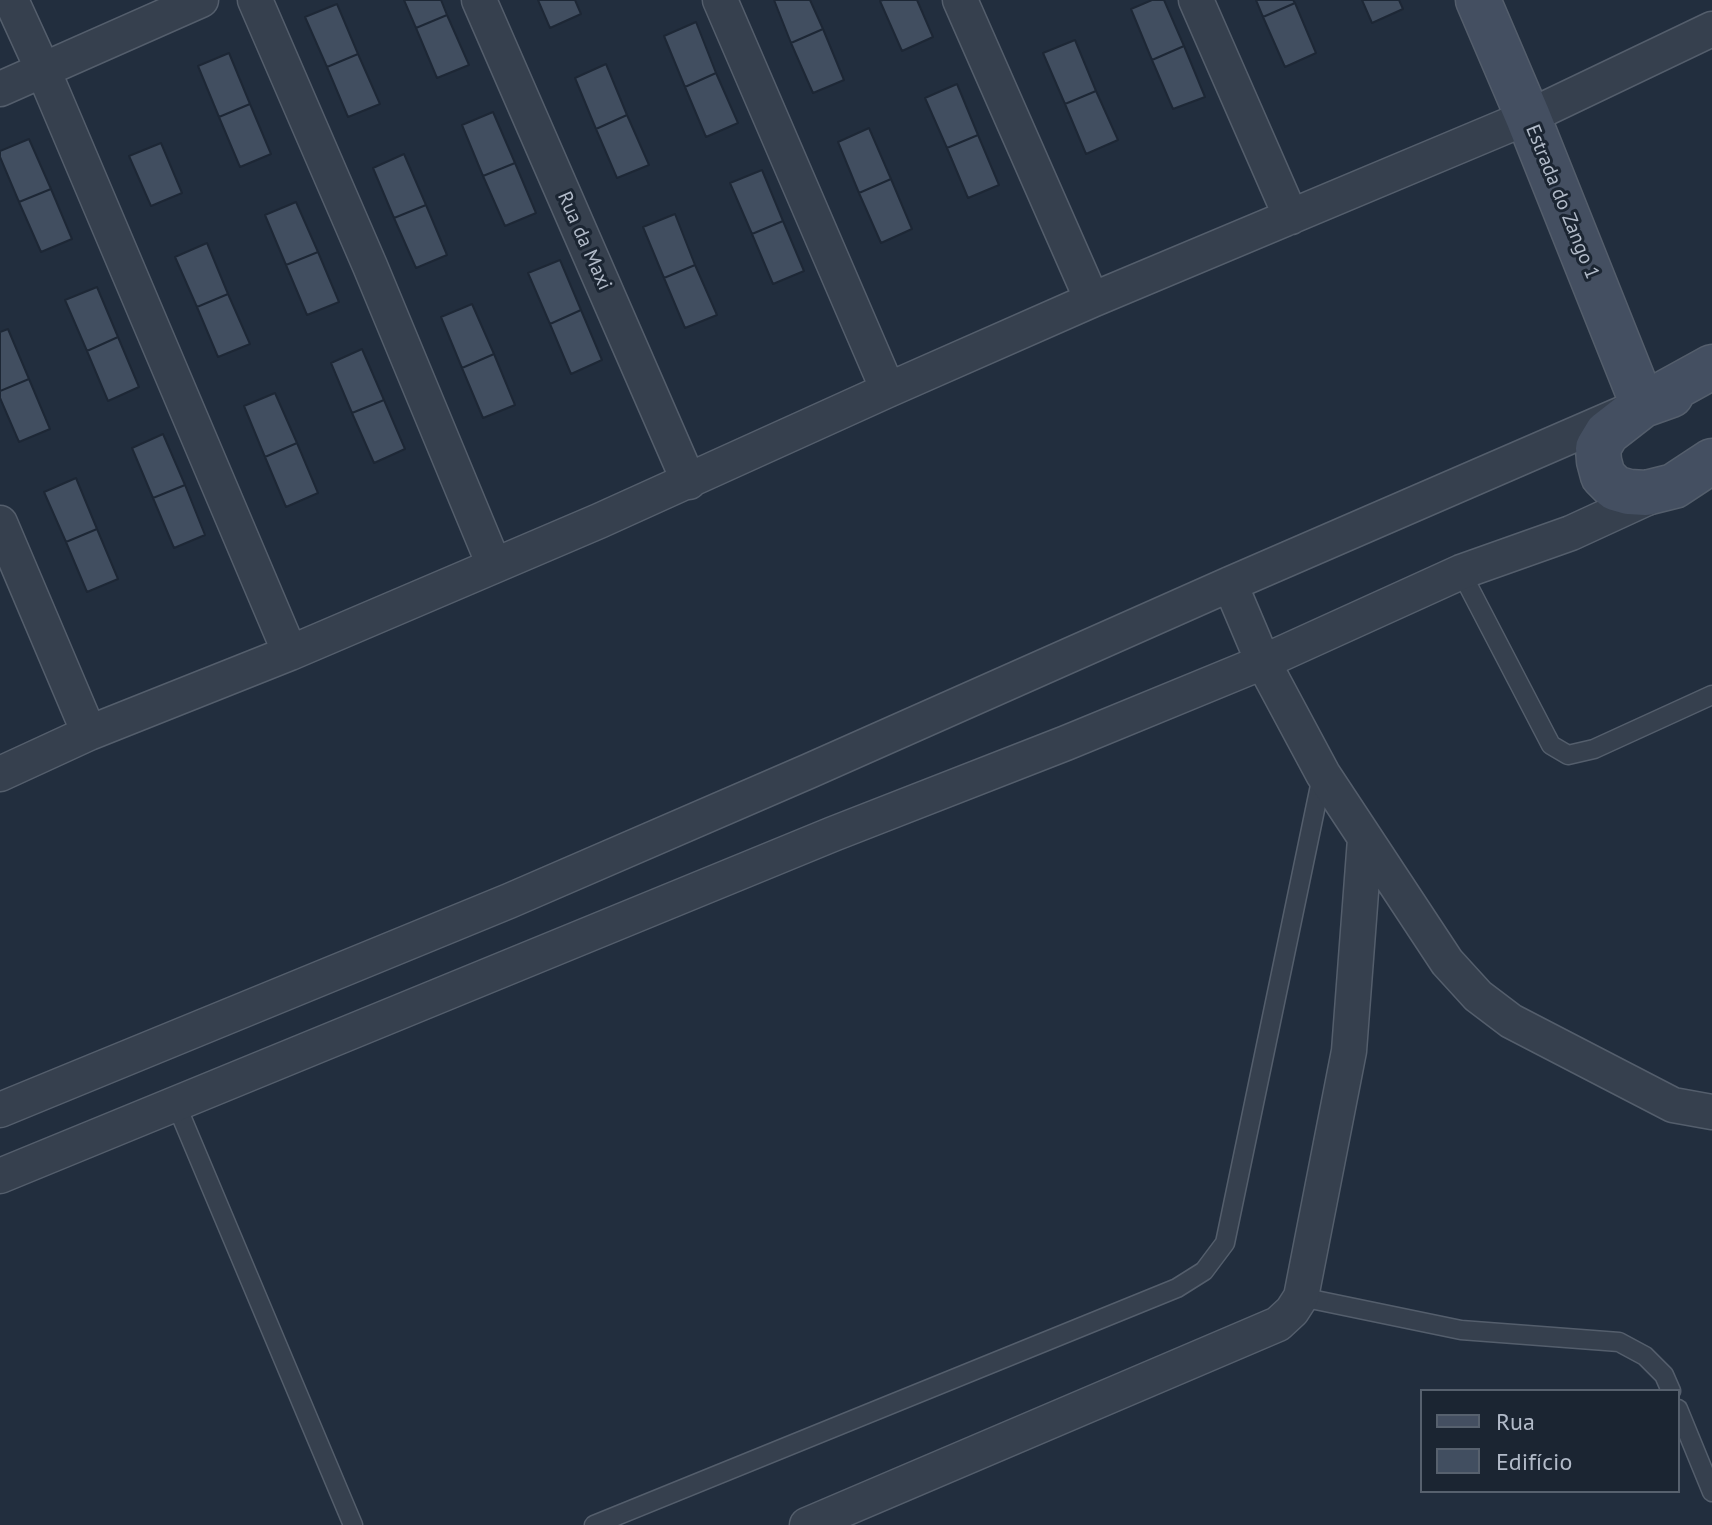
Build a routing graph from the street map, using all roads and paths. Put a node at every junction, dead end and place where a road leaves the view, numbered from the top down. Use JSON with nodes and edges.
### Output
{"nodes":[{"id":1,"x":11,"y":0,"type":"edge"},
{"id":2,"x":201,"y":0,"type":"edge"},
{"id":3,"x":255,"y":0,"type":"edge"},
{"id":4,"x":479,"y":0,"type":"edge"},
{"id":5,"x":720,"y":0,"type":"edge"},
{"id":6,"x":960,"y":0,"type":"edge"},
{"id":7,"x":1196,"y":0,"type":"edge"},
{"id":8,"x":1478,"y":0,"type":"edge"},
{"id":9,"x":1712,"y":29,"type":"edge"},
{"id":10,"x":43,"y":70,"type":"junction"},
{"id":11,"x":0,"y":89,"type":"edge"},
{"id":12,"x":1528,"y":117,"type":"junction"},
{"id":13,"x":1291,"y":217,"type":"junction"},
{"id":14,"x":1092,"y":300,"type":"junction"},
{"id":15,"x":1712,"y":367,"type":"edge"},
{"id":16,"x":888,"y":390,"type":"junction"},
{"id":17,"x":1712,"y":394,"type":"edge"},
{"id":18,"x":1643,"y":405,"type":"junction"},
{"id":19,"x":1699,"y":471,"type":"edge"},
{"id":20,"x":689,"y":482,"type":"junction"},
{"id":21,"x":0,"y":523,"type":"edge"},
{"id":22,"x":494,"y":565,"type":"junction"},
{"id":23,"x":1461,"y":572,"type":"junction"},
{"id":24,"x":1230,"y":584,"type":"junction"},
{"id":25,"x":290,"y":653,"type":"junction"},
{"id":26,"x":1263,"y":662,"type":"junction"},
{"id":27,"x":1712,"y":695,"type":"edge"},
{"id":28,"x":89,"y":733,"type":"junction"},
{"id":29,"x":0,"y":774,"type":"edge"},
{"id":30,"x":1323,"y":774,"type":"junction"},
{"id":31,"x":1365,"y":839,"type":"junction"},
{"id":32,"x":176,"y":1104,"type":"junction"},
{"id":33,"x":0,"y":1110,"type":"edge"},
{"id":34,"x":1712,"y":1112,"type":"edge"},
{"id":35,"x":0,"y":1176,"type":"edge"},
{"id":36,"x":1301,"y":1297,"type":"junction"},
{"id":37,"x":1670,"y":1389,"type":"edge"},
{"id":38,"x":1680,"y":1414,"type":"edge"},
{"id":39,"x":1712,"y":1492,"type":"edge"},
{"id":40,"x":353,"y":1525,"type":"edge"},
{"id":41,"x":594,"y":1525,"type":"edge"},
{"id":42,"x":807,"y":1525,"type":"edge"}],
"edges":[{"from":1,"to":10,"type":"street"},
{"from":2,"to":10,"type":"street"},
{"from":3,"to":22,"type":"street"},
{"from":4,"to":20,"type":"street","name":"Rua da Maxi"},
{"from":5,"to":16,"type":"street"},
{"from":6,"to":14,"type":"street"},
{"from":7,"to":13,"type":"street"},
{"from":8,"to":12,"type":"street","name":"Estrada do Zango 1"},
{"from":9,"to":12,"type":"street"},
{"from":10,"to":11,"type":"street"},
{"from":10,"to":25,"type":"street"},
{"from":12,"to":13,"type":"street"},
{"from":12,"to":18,"type":"street","name":"Estrada do Zango 1"},
{"from":13,"to":14,"type":"street"},
{"from":14,"to":16,"type":"street"},
{"from":15,"to":18,"type":"street"},
{"from":16,"to":20,"type":"street"},
{"from":17,"to":18,"type":"street"},
{"from":18,"to":19,"type":"street"},
{"from":18,"to":24,"type":"street"},
{"from":19,"to":23,"type":"street"},
{"from":20,"to":22,"type":"street"},
{"from":21,"to":28,"type":"street"},
{"from":22,"to":25,"type":"street"},
{"from":23,"to":26,"type":"street"},
{"from":23,"to":27,"type":"lane"},
{"from":24,"to":26,"type":"street"},
{"from":24,"to":33,"type":"street"},
{"from":25,"to":28,"type":"street"},
{"from":26,"to":30,"type":"street"},
{"from":26,"to":32,"type":"street"},
{"from":28,"to":29,"type":"street"},
{"from":30,"to":31,"type":"street"},
{"from":30,"to":41,"type":"lane"},
{"from":31,"to":34,"type":"street"},
{"from":31,"to":36,"type":"street"},
{"from":32,"to":35,"type":"street"},
{"from":32,"to":40,"type":"lane"},
{"from":36,"to":37,"type":"lane"},
{"from":36,"to":42,"type":"street"},
{"from":38,"to":39,"type":"lane"}]}
